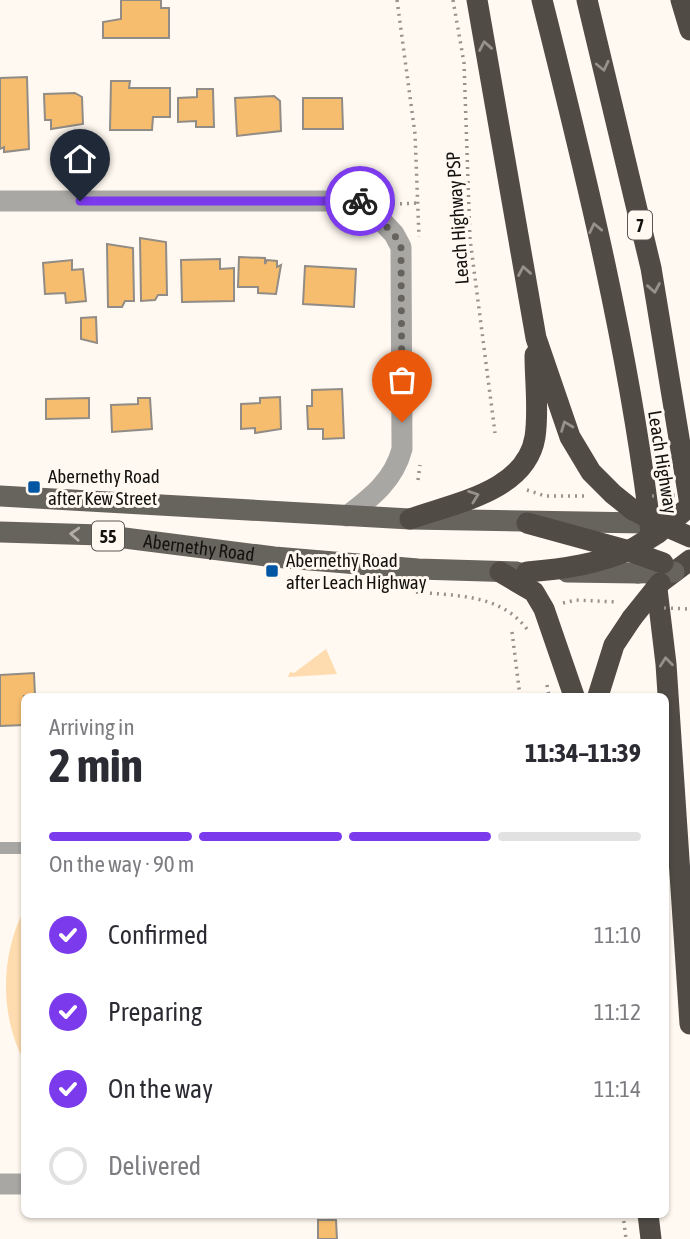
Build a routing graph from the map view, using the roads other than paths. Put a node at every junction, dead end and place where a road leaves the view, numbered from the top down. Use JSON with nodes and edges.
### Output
{"nodes":[{"id":1,"x":477,"y":0,"type":"edge"},
{"id":2,"x":542,"y":0,"type":"edge"},
{"id":3,"x":587,"y":0,"type":"edge"},
{"id":4,"x":681,"y":0,"type":"edge"},
{"id":5,"x":690,"y":30,"type":"edge"},
{"id":6,"x":0,"y":201,"type":"edge"},
{"id":7,"x":536,"y":338,"type":"junction"},
{"id":8,"x":0,"y":496,"type":"edge"},
{"id":9,"x":690,"y":506,"type":"edge"},
{"id":10,"x":347,"y":516,"type":"junction"},
{"id":11,"x":410,"y":519,"type":"junction"},
{"id":12,"x":527,"y":523,"type":"junction"},
{"id":13,"x":669,"y":524,"type":"edge"},
{"id":14,"x":0,"y":531,"type":"edge"},
{"id":15,"x":690,"y":537,"type":"edge"},
{"id":16,"x":625,"y":556,"type":"junction"},
{"id":17,"x":683,"y":571,"type":"edge"},
{"id":18,"x":500,"y":572,"type":"junction"},
{"id":19,"x":527,"y":572,"type":"joint"},
{"id":20,"x":572,"y":693,"type":"edge"},
{"id":21,"x":599,"y":693,"type":"edge"},
{"id":22,"x":668,"y":693,"type":"edge"},
{"id":23,"x":669,"y":709,"type":"edge"},
{"id":24,"x":0,"y":848,"type":"edge"},
{"id":25,"x":21,"y":848,"type":"edge"},
{"id":26,"x":690,"y":1024,"type":"edge"},
{"id":27,"x":0,"y":1184,"type":"edge"},
{"id":28,"x":21,"y":1184,"type":"edge"},
{"id":29,"x":648,"y":1218,"type":"edge"},
{"id":30,"x":651,"y":1239,"type":"edge"}],
"edges":[{"from":7,"to":1,"type":"highway","one_way":true},
{"from":22,"to":2,"type":"highway","name":"Leach Highway","one_way":true},
{"from":3,"to":9,"type":"highway","name":"Leach Highway","number":"7","one_way":true},
{"from":4,"to":5,"type":"highway"},
{"from":6,"to":10,"type":"street"},
{"from":11,"to":7,"type":"highway","one_way":true},
{"from":13,"to":7,"type":"highway","one_way":true,"bridge":true},
{"from":8,"to":10,"type":"main road","name":"Abernethy Road","number":"55"},
{"from":9,"to":13,"type":"highway"},
{"from":10,"to":11,"type":"main road","name":"Abernethy Road","number":"55"},
{"from":11,"to":12,"type":"main road","name":"Abernethy Road","number":"55"},
{"from":12,"to":13,"type":"main road","name":"Abernethy Road","number":"55"},
{"from":12,"to":16,"type":"highway"},
{"from":13,"to":15,"type":"highway"},
{"from":13,"to":16,"type":"highway","bridge":true},
{"from":18,"to":14,"type":"main road","name":"Abernethy Road","number":"55","one_way":true},
{"from":16,"to":17,"type":"highway","bridge":true},
{"from":16,"to":19,"type":"highway"},
{"from":17,"to":21,"type":"highway","bridge":true},
{"from":18,"to":19,"type":"main road","name":"Abernethy Road","number":"55"},
{"from":18,"to":20,"type":"highway"},
{"from":26,"to":23,"type":"highway","name":"Leach Highway","one_way":true},
{"from":24,"to":25,"type":"lane"},
{"from":27,"to":28,"type":"street"},
{"from":29,"to":30,"type":"highway"}]}
